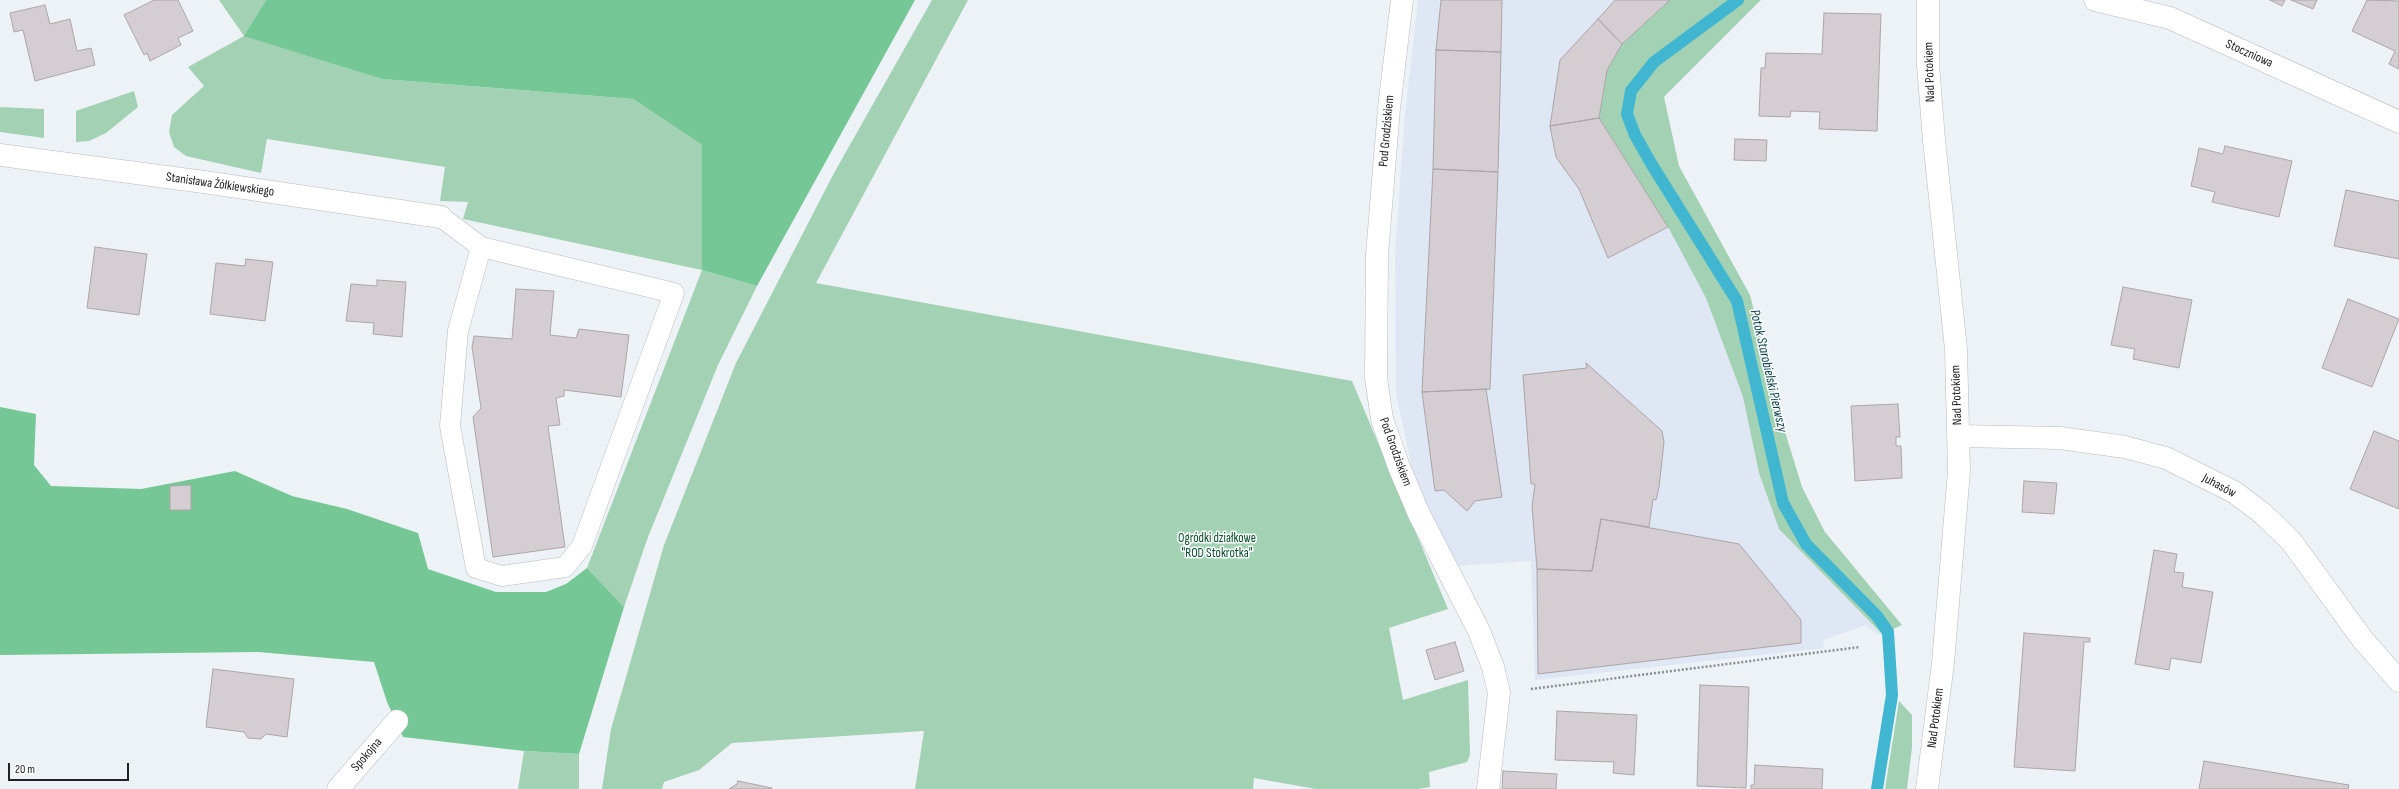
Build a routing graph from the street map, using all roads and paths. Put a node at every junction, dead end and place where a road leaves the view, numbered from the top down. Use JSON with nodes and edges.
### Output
{"nodes":[{"id":1,"x":1402,"y":0,"type":"edge"},
{"id":2,"x":1928,"y":0,"type":"edge"},
{"id":3,"x":2095,"y":0,"type":"edge"},
{"id":4,"x":2399,"y":122,"type":"edge"},
{"id":5,"x":0,"y":155,"type":"edge"},
{"id":6,"x":441,"y":217,"type":"joint"},
{"id":7,"x":481,"y":247,"type":"junction"},
{"id":8,"x":1959,"y":436,"type":"junction"},
{"id":9,"x":1860,"y":646,"type":"dead end"},
{"id":10,"x":2399,"y":681,"type":"edge"},
{"id":11,"x":1499,"y":693,"type":"junction"},
{"id":12,"x":397,"y":721,"type":"dead end"},
{"id":13,"x":338,"y":789,"type":"edge"},
{"id":14,"x":1488,"y":789,"type":"edge"},
{"id":15,"x":1927,"y":789,"type":"edge"}],
"edges":[{"from":1,"to":11,"type":"street","name":"Pod Grodziskiem"},
{"from":2,"to":8,"type":"street","name":"Nad Potokiem"},
{"from":3,"to":4,"type":"street","name":"Stoczniowa"},
{"from":5,"to":6,"type":"street","name":"Stanisława Żółkiewskiego"},
{"from":6,"to":7,"type":"lane"},
{"from":7,"to":7,"type":"lane"},
{"from":8,"to":10,"type":"street","name":"Juhasów"},
{"from":8,"to":15,"type":"street","name":"Nad Potokiem"},
{"from":9,"to":11,"type":"path"},
{"from":11,"to":14,"type":"street","name":"Pod Grodziskiem"},
{"from":12,"to":13,"type":"street","name":"Spokojna"}]}
